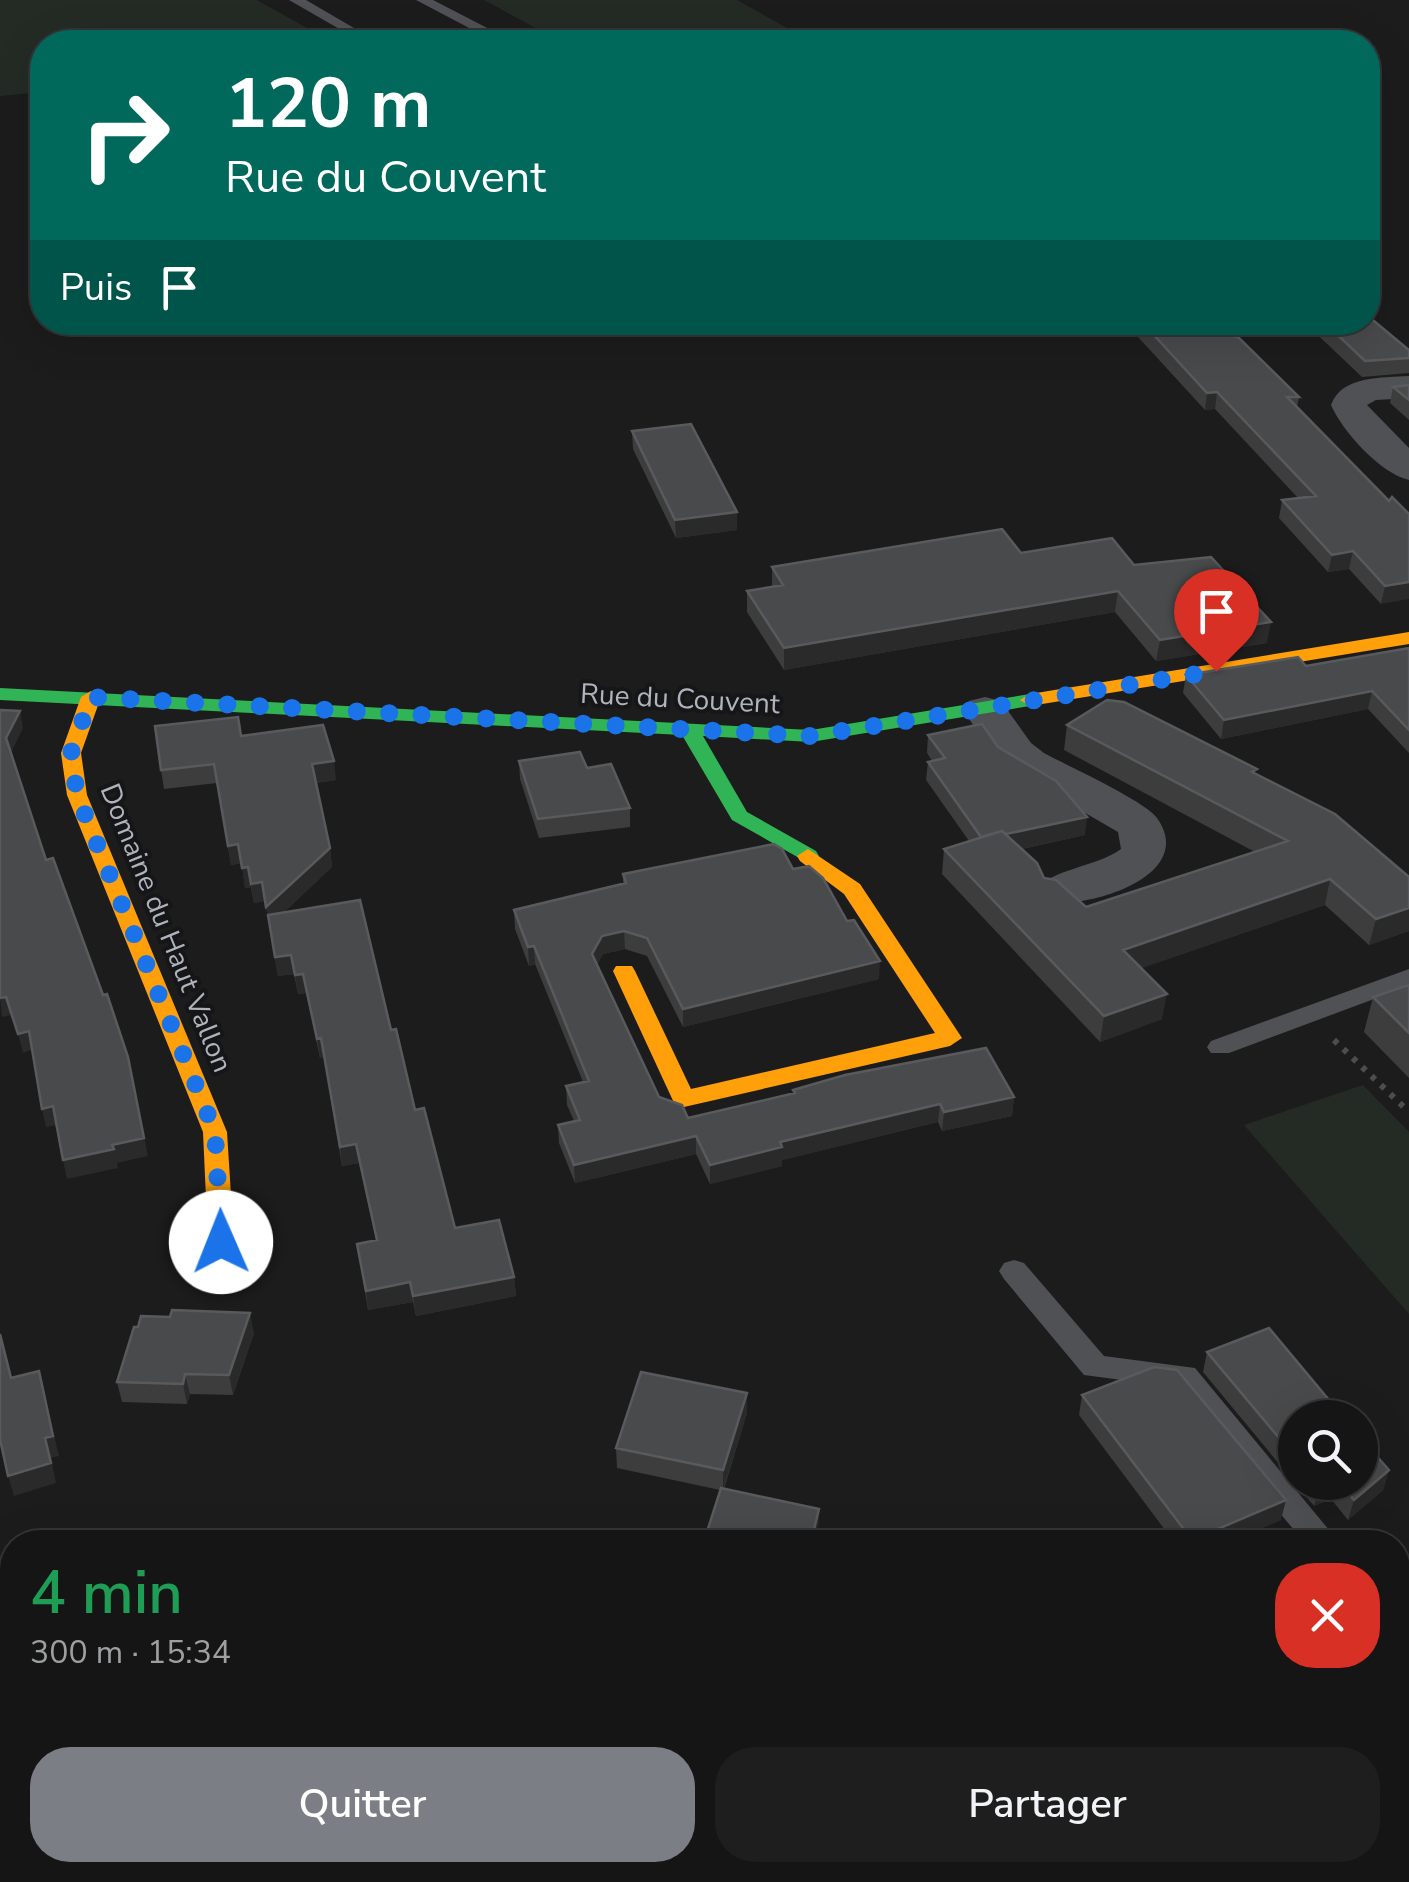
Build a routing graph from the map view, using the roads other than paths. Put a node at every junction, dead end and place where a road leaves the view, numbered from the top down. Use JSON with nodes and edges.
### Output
{"nodes":[{"id":1,"x":296,"y":0,"type":"edge"},
{"id":2,"x":423,"y":0,"type":"edge"},
{"id":3,"x":349,"y":30,"type":"edge"},
{"id":4,"x":484,"y":30,"type":"edge"},
{"id":5,"x":1409,"y":387,"type":"edge"},
{"id":6,"x":1409,"y":470,"type":"edge"},
{"id":7,"x":1409,"y":638,"type":"edge"},
{"id":8,"x":0,"y":694,"type":"edge"},
{"id":9,"x":91,"y":697,"type":"junction"},
{"id":10,"x":984,"y":710,"type":"junction"},
{"id":11,"x":690,"y":731,"type":"junction"},
{"id":12,"x":1061,"y":890,"type":"edge"},
{"id":13,"x":624,"y":972,"type":"dead end"},
{"id":14,"x":1409,"y":977,"type":"edge"},
{"id":15,"x":1220,"y":1046,"type":"dead end"},
{"id":16,"x":221,"y":1242,"type":"dead end"},
{"id":17,"x":1014,"y":1271,"type":"dead end"},
{"id":18,"x":1314,"y":1530,"type":"edge"}],
"edges":[{"from":1,"to":3,"type":"lane"},
{"from":2,"to":4,"type":"lane"},
{"from":5,"to":6,"type":"street"},
{"from":7,"to":10,"type":"street","name":"Rue du Couvent"},
{"from":8,"to":9,"type":"street","name":"Rue du Couvent"},
{"from":9,"to":11,"type":"street","name":"Rue du Couvent"},
{"from":9,"to":16,"type":"street","name":"Domaine du Haut Vallon"},
{"from":10,"to":11,"type":"street","name":"Rue du Couvent"},
{"from":10,"to":12,"type":"street"},
{"from":11,"to":13,"type":"street"},
{"from":14,"to":15,"type":"lane"},
{"from":17,"to":18,"type":"lane"}]}
